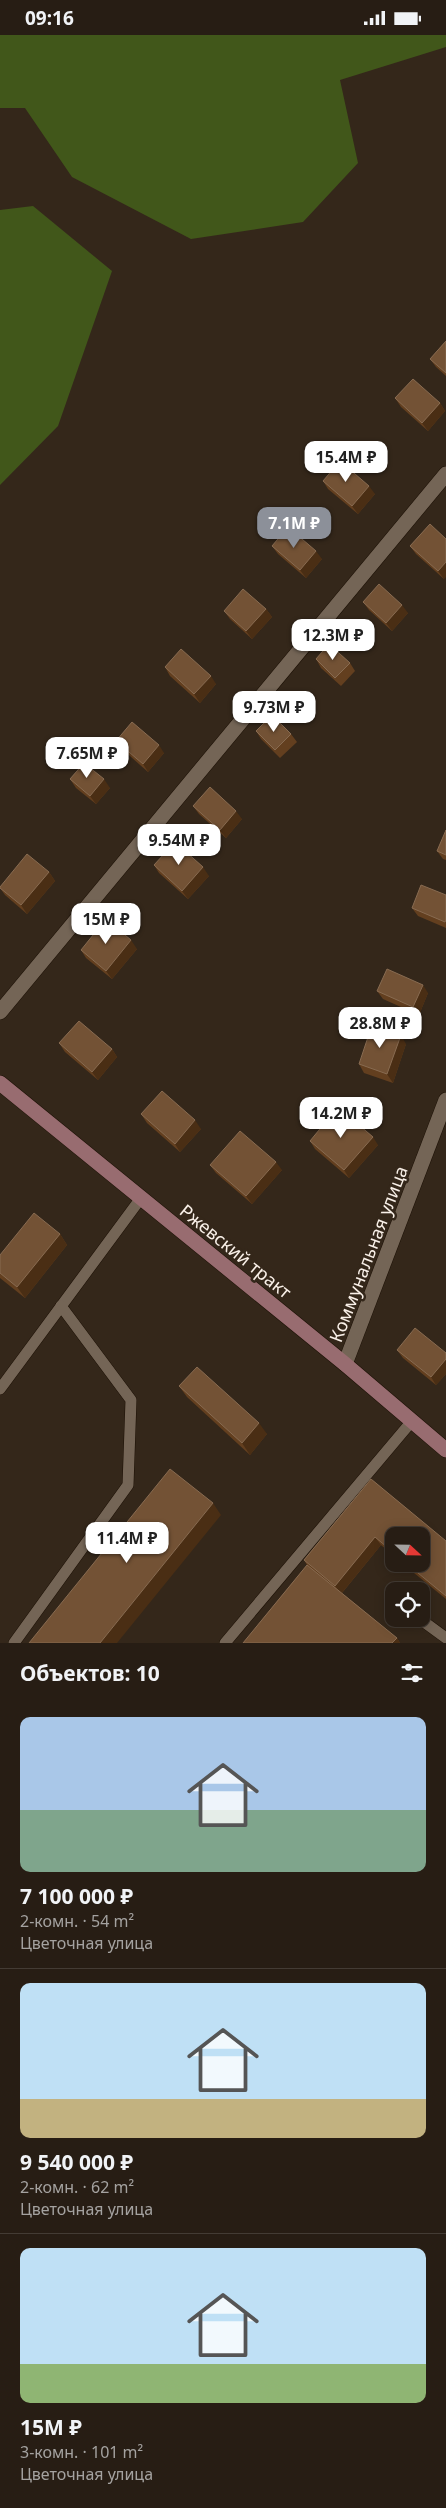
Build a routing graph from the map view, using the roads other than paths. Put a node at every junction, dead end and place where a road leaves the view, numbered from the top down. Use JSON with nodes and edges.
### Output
{"nodes":[{"id":1,"x":446,"y":475,"type":"edge"},
{"id":2,"x":0,"y":1012,"type":"edge"},
{"id":3,"x":0,"y":1083,"type":"edge"},
{"id":4,"x":446,"y":1100,"type":"edge"},
{"id":5,"x":141,"y":1198,"type":"junction"},
{"id":6,"x":61,"y":1306,"type":"junction"},
{"id":7,"x":346,"y":1364,"type":"junction"},
{"id":8,"x":0,"y":1389,"type":"edge"},
{"id":9,"x":412,"y":1421,"type":"junction"},
{"id":10,"x":446,"y":1450,"type":"edge"},
{"id":11,"x":430,"y":1627,"type":"edge"},
{"id":12,"x":446,"y":1639,"type":"edge"},
{"id":13,"x":14,"y":1643,"type":"edge"},
{"id":14,"x":225,"y":1643,"type":"edge"}],
"edges":[{"from":1,"to":2,"type":"street"},
{"from":3,"to":5,"type":"main road","name":"Ржевский тракт"},
{"from":4,"to":7,"type":"street","name":"Коммунальная улица"},
{"from":5,"to":6,"type":"lane"},
{"from":5,"to":7,"type":"main road","name":"Ржевский тракт"},
{"from":6,"to":8,"type":"lane"},
{"from":6,"to":13,"type":"lane"},
{"from":7,"to":9,"type":"main road","name":"Ржевский тракт"},
{"from":9,"to":10,"type":"main road","name":"Ржевский тракт"},
{"from":9,"to":14,"type":"lane"},
{"from":11,"to":12,"type":"lane"}]}
